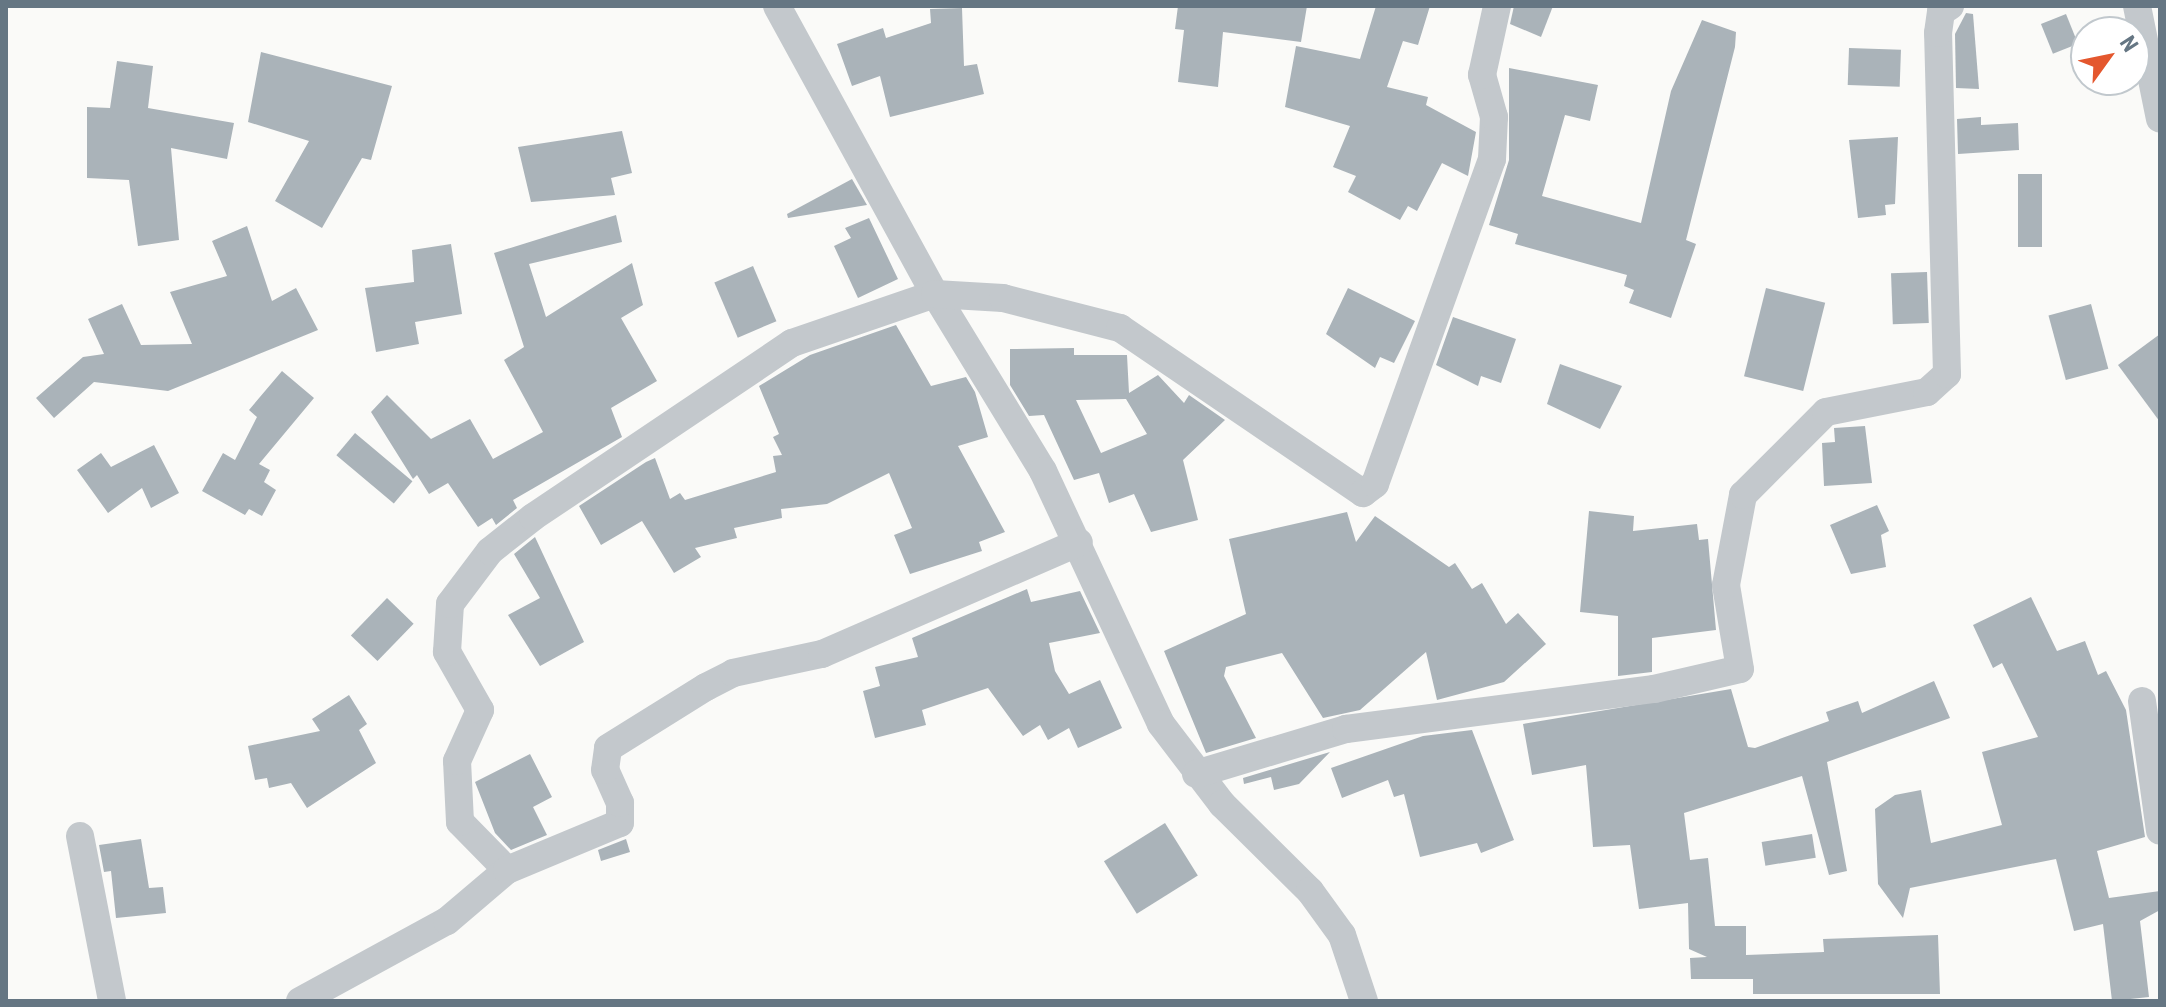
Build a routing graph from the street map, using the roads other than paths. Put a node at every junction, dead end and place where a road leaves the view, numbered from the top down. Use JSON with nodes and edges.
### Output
{"nodes":[{"id":1,"x":777,"y":6,"type":"edge"},
{"id":2,"x":1497,"y":6,"type":"edge"},
{"id":3,"x":1950,"y":6,"type":"edge"},
{"id":4,"x":2137,"y":6,"type":"edge"},
{"id":5,"x":2160,"y":119,"type":"edge"},
{"id":6,"x":935,"y":294,"type":"junction"},
{"id":7,"x":1079,"y":542,"type":"junction"},
{"id":8,"x":2142,"y":701,"type":"dead end"},
{"id":9,"x":1196,"y":774,"type":"junction"},
{"id":10,"x":2160,"y":831,"type":"edge"},
{"id":11,"x":80,"y":836,"type":"dead end"},
{"id":12,"x":507,"y":870,"type":"junction"},
{"id":13,"x":112,"y":1001,"type":"edge"},
{"id":14,"x":300,"y":1001,"type":"edge"},
{"id":15,"x":1364,"y":1001,"type":"edge"}],
"edges":[{"from":1,"to":6,"type":"street"},
{"from":2,"to":6,"type":"street"},
{"from":3,"to":9,"type":"street"},
{"from":4,"to":5,"type":"street"},
{"from":6,"to":7,"type":"street"},
{"from":6,"to":12,"type":"street"},
{"from":7,"to":9,"type":"street"},
{"from":7,"to":12,"type":"street"},
{"from":8,"to":10,"type":"street"},
{"from":9,"to":15,"type":"street"},
{"from":11,"to":13,"type":"street"},
{"from":12,"to":14,"type":"street"}]}
